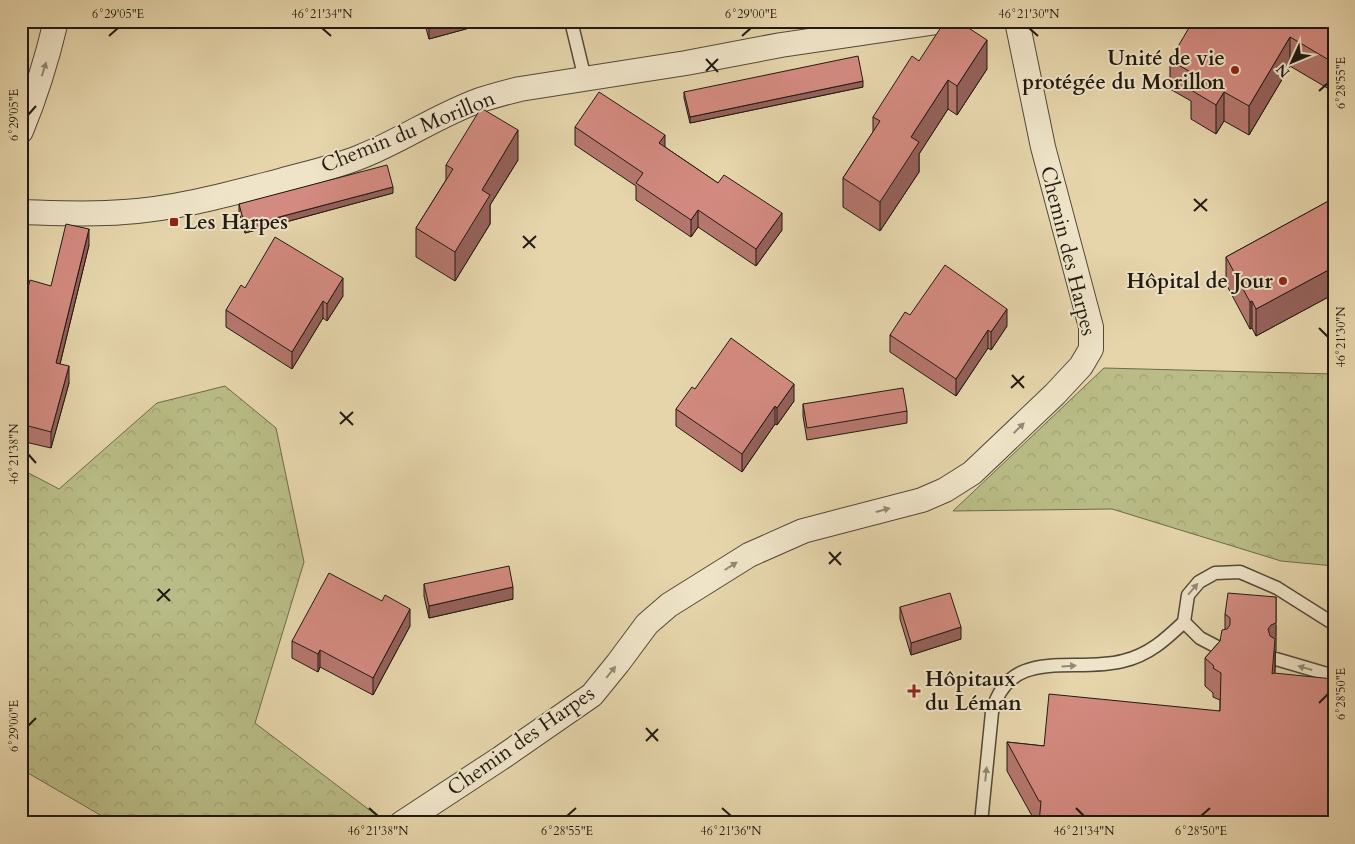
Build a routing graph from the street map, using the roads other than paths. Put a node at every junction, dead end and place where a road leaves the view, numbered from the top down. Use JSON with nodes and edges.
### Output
{"nodes":[{"id":1,"x":56,"y":21,"type":"edge"},
{"id":2,"x":571,"y":21,"type":"edge"},
{"id":3,"x":944,"y":21,"type":"edge"},
{"id":4,"x":1017,"y":21,"type":"edge"},
{"id":5,"x":586,"y":79,"type":"junction"},
{"id":6,"x":21,"y":131,"type":"edge"},
{"id":7,"x":21,"y":212,"type":"edge"},
{"id":8,"x":1184,"y":622,"type":"junction"},
{"id":9,"x":1334,"y":624,"type":"edge"},
{"id":10,"x":1223,"y":650,"type":"edge"},
{"id":11,"x":1276,"y":659,"type":"edge"},
{"id":12,"x":1334,"y":676,"type":"edge"},
{"id":13,"x":402,"y":823,"type":"edge"},
{"id":14,"x":981,"y":823,"type":"edge"}],
"edges":[{"from":6,"to":1,"type":"street","one_way":true},
{"from":2,"to":5,"type":"lane"},
{"from":3,"to":5,"type":"street","name":"Chemin du Morillon"},
{"from":13,"to":4,"type":"street","name":"Chemin des Harpes","one_way":true},
{"from":5,"to":7,"type":"street","name":"Chemin du Morillon"},
{"from":8,"to":9,"type":"lane","one_way":true},
{"from":8,"to":10,"type":"lane"},
{"from":14,"to":8,"type":"lane","one_way":true},
{"from":12,"to":11,"type":"lane","one_way":true}]}
